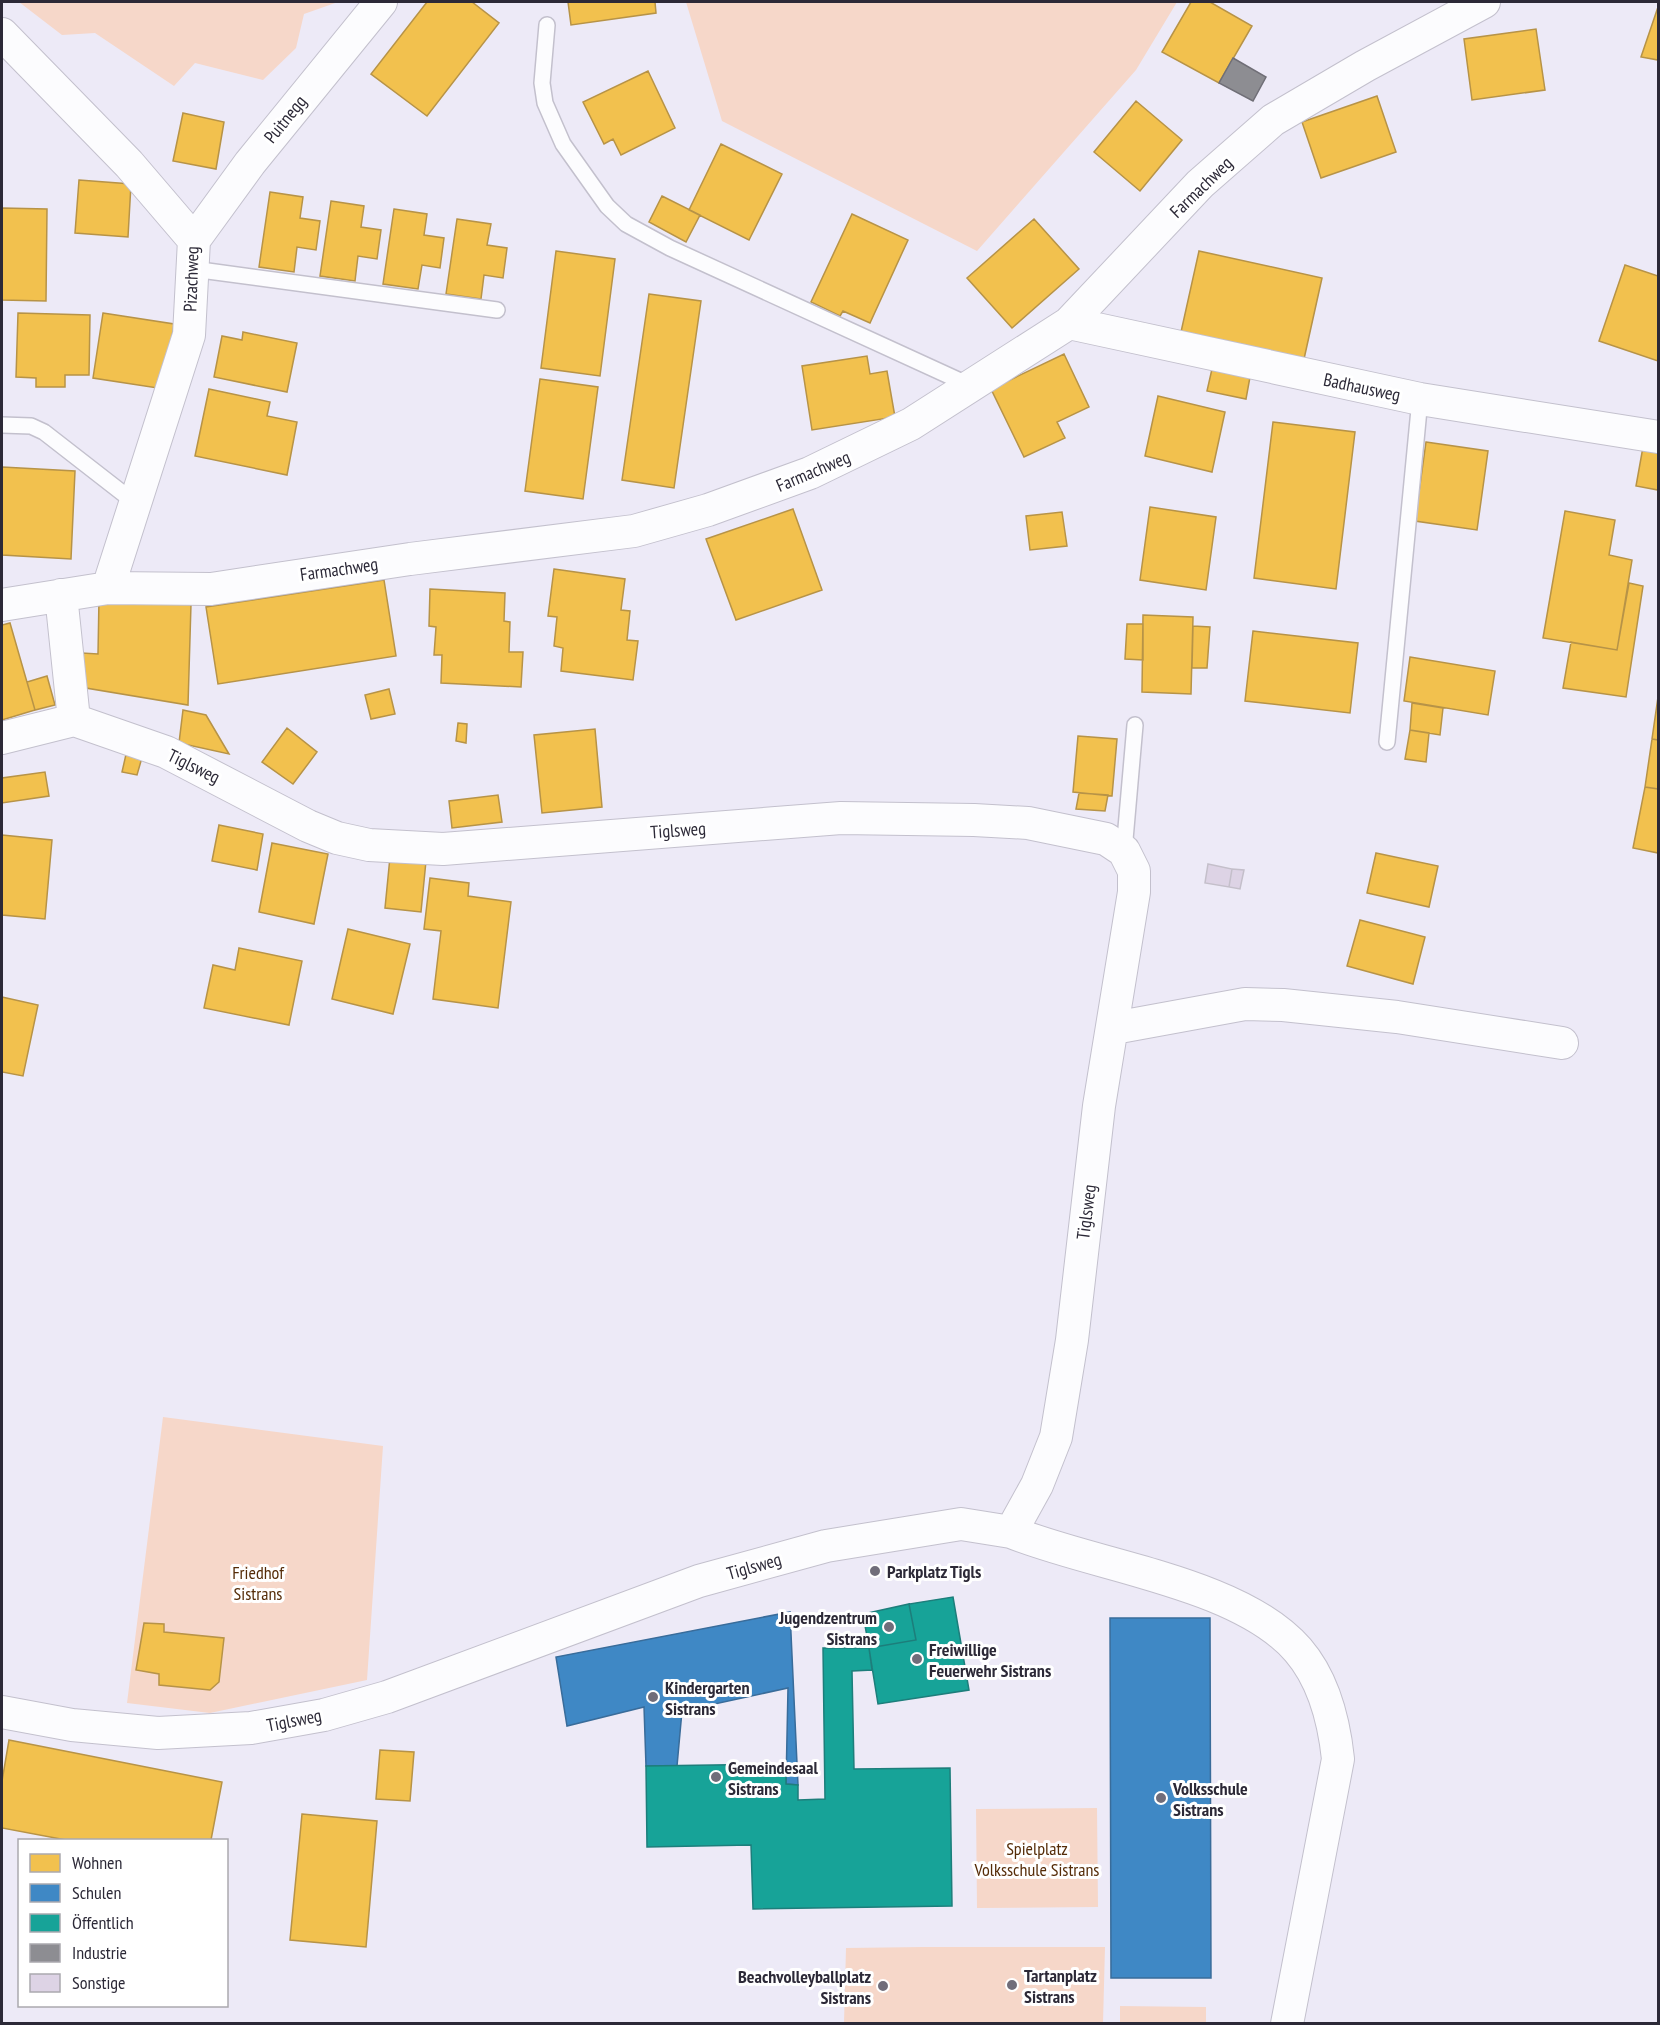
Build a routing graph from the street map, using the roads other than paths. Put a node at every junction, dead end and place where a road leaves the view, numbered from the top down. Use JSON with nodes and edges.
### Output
{"nodes":[{"id":1,"x":381,"y":2,"type":"edge"},
{"id":2,"x":1484,"y":2,"type":"edge"},
{"id":3,"x":547,"y":25,"type":"dead end"},
{"id":4,"x":2,"y":34,"type":"edge"},
{"id":5,"x":194,"y":255,"type":"junction"},
{"id":6,"x":497,"y":310,"type":"dead end"},
{"id":7,"x":1069,"y":323,"type":"junction"},
{"id":8,"x":969,"y":385,"type":"junction"},
{"id":9,"x":1420,"y":399,"type":"junction"},
{"id":10,"x":2,"y":425,"type":"edge"},
{"id":11,"x":1659,"y":437,"type":"edge"},
{"id":12,"x":134,"y":502,"type":"junction"},
{"id":13,"x":108,"y":588,"type":"junction"},
{"id":14,"x":61,"y":595,"type":"junction"},
{"id":15,"x":2,"y":605,"type":"edge"},
{"id":16,"x":74,"y":720,"type":"junction"},
{"id":17,"x":1135,"y":725,"type":"dead end"},
{"id":18,"x":2,"y":738,"type":"edge"},
{"id":19,"x":1387,"y":742,"type":"dead end"},
{"id":20,"x":1124,"y":851,"type":"junction"},
{"id":21,"x":1114,"y":1028,"type":"junction"},
{"id":22,"x":1562,"y":1043,"type":"dead end"},
{"id":23,"x":1011,"y":1532,"type":"junction"},
{"id":24,"x":2,"y":1712,"type":"edge"},
{"id":25,"x":1287,"y":2024,"type":"edge"}],
"edges":[{"from":1,"to":5,"type":"street","name":"Puitnegg"},
{"from":2,"to":7,"type":"street","name":"Farmachweg"},
{"from":3,"to":8,"type":"lane"},
{"from":4,"to":5,"type":"street","name":"Pizachweg"},
{"from":5,"to":6,"type":"lane"},
{"from":5,"to":12,"type":"street","name":"Pizachweg"},
{"from":7,"to":8,"type":"street","name":"Farmachweg"},
{"from":7,"to":9,"type":"street","name":"Badhausweg"},
{"from":8,"to":13,"type":"street","name":"Farmachweg"},
{"from":9,"to":11,"type":"street","name":"Badhausweg"},
{"from":9,"to":19,"type":"lane"},
{"from":10,"to":12,"type":"lane"},
{"from":12,"to":13,"type":"street","name":"Pizachweg"},
{"from":13,"to":14,"type":"street","name":"Farmachweg"},
{"from":14,"to":15,"type":"street","name":"Farmachweg"},
{"from":14,"to":16,"type":"street"},
{"from":16,"to":18,"type":"street"},
{"from":16,"to":20,"type":"street","name":"Tiglsweg"},
{"from":17,"to":20,"type":"lane"},
{"from":20,"to":21,"type":"street","name":"Tiglsweg"},
{"from":21,"to":22,"type":"street"},
{"from":21,"to":23,"type":"street","name":"Tiglsweg"},
{"from":23,"to":24,"type":"street","name":"Tiglsweg"},
{"from":23,"to":25,"type":"street"}]}
